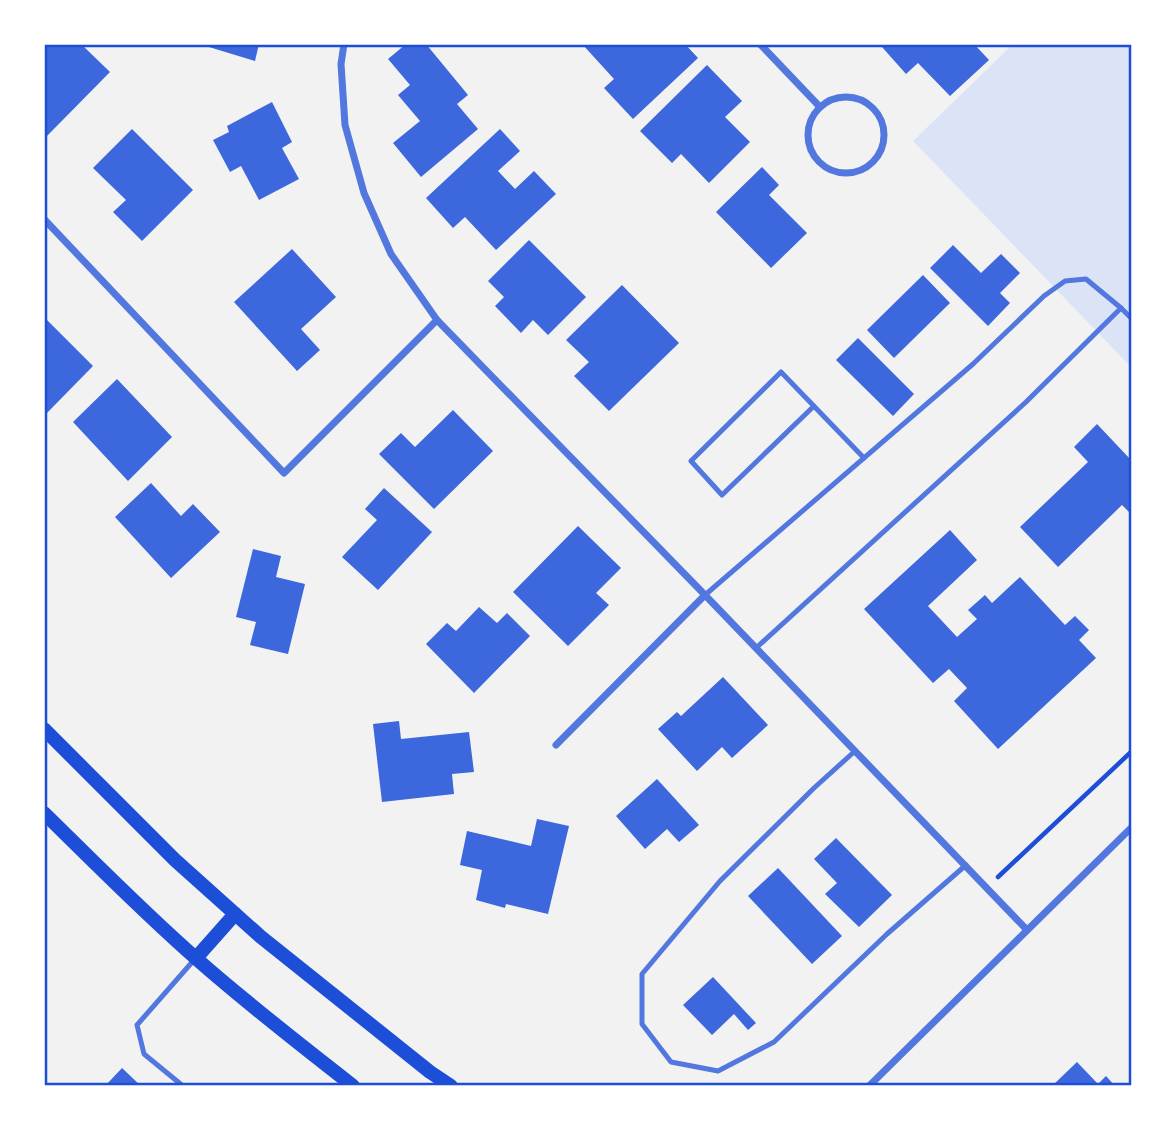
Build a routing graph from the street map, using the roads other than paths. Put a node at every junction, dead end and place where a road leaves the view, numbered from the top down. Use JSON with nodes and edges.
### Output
{"nodes":[{"id":1,"x":344,"y":44,"type":"edge"},
{"id":2,"x":760,"y":44,"type":"edge"},
{"id":3,"x":820,"y":107,"type":"junction"},
{"id":4,"x":44,"y":219,"type":"edge"},
{"id":5,"x":1121,"y":308,"type":"junction"},
{"id":6,"x":1131,"y":317,"type":"edge"},
{"id":7,"x":437,"y":320,"type":"junction"},
{"id":8,"x":814,"y":406,"type":"junction"},
{"id":9,"x":864,"y":458,"type":"junction"},
{"id":10,"x":705,"y":595,"type":"junction"},
{"id":11,"x":756,"y":648,"type":"junction"},
{"id":12,"x":44,"y":729,"type":"edge"},
{"id":13,"x":556,"y":745,"type":"dead end"},
{"id":14,"x":855,"y":751,"type":"junction"},
{"id":15,"x":44,"y":813,"type":"edge"},
{"id":16,"x":1131,"y":828,"type":"edge"},
{"id":17,"x":966,"y":865,"type":"junction"},
{"id":18,"x":235,"y":914,"type":"junction"},
{"id":19,"x":1027,"y":930,"type":"junction"},
{"id":20,"x":196,"y":958,"type":"junction"},
{"id":21,"x":183,"y":1086,"type":"edge"},
{"id":22,"x":353,"y":1086,"type":"edge"},
{"id":23,"x":451,"y":1086,"type":"edge"},
{"id":24,"x":869,"y":1086,"type":"edge"}],
"edges":[{"from":1,"to":7,"type":"street"},
{"from":2,"to":3,"type":"street"},
{"from":3,"to":3,"type":"street"},
{"from":4,"to":7,"type":"street"},
{"from":5,"to":6,"type":"lane"},
{"from":5,"to":9,"type":"lane"},
{"from":5,"to":11,"type":"lane"},
{"from":7,"to":10,"type":"street"},
{"from":8,"to":8,"type":"lane"},
{"from":8,"to":9,"type":"lane"},
{"from":9,"to":10,"type":"lane"},
{"from":10,"to":11,"type":"street"},
{"from":10,"to":13,"type":"street"},
{"from":11,"to":14,"type":"street"},
{"from":12,"to":18,"type":"main road"},
{"from":14,"to":17,"type":"street"},
{"from":14,"to":17,"type":"lane"},
{"from":15,"to":20,"type":"main road"},
{"from":16,"to":19,"type":"street"},
{"from":17,"to":19,"type":"street"},
{"from":18,"to":20,"type":"main road"},
{"from":18,"to":23,"type":"main road"},
{"from":19,"to":24,"type":"street"},
{"from":20,"to":21,"type":"lane"},
{"from":20,"to":22,"type":"main road"}]}
